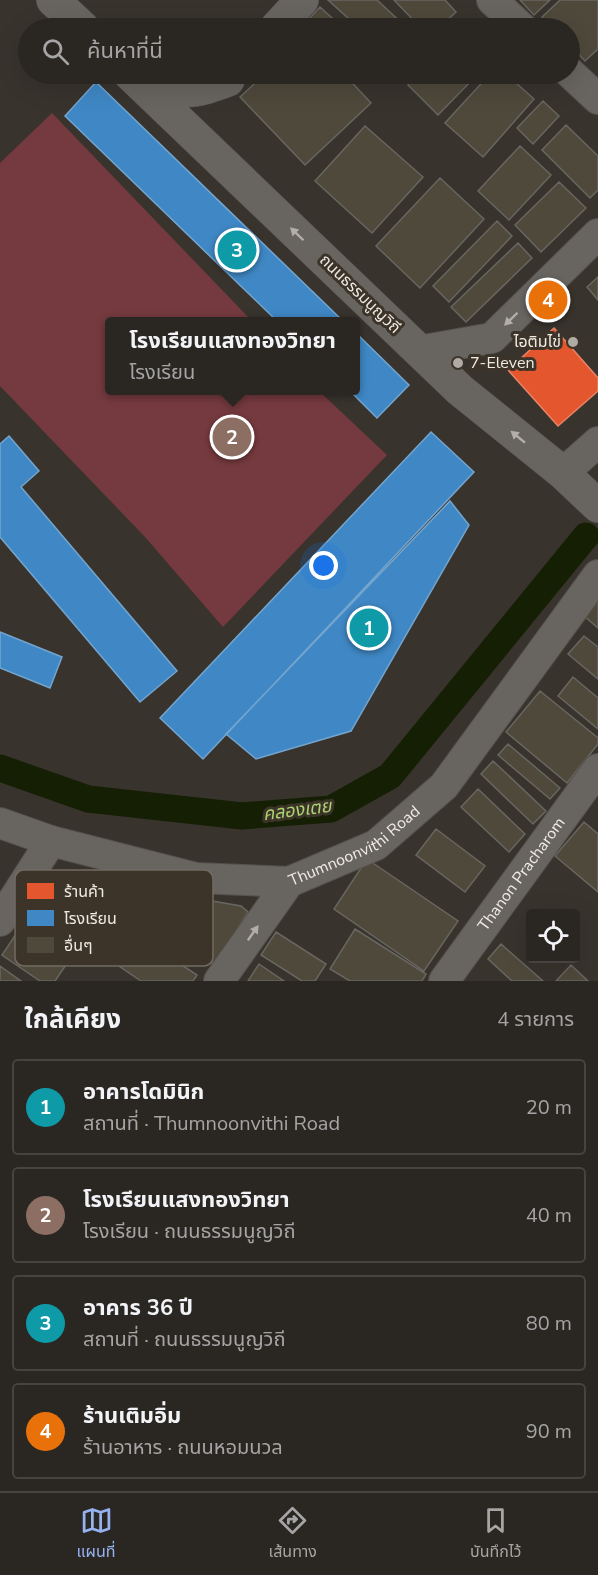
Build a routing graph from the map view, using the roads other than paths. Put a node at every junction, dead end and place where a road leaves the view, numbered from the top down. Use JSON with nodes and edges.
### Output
{"nodes":[{"id":1,"x":53,"y":0,"type":"edge"},
{"id":2,"x":75,"y":0,"type":"edge"},
{"id":3,"x":302,"y":0,"type":"edge"},
{"id":4,"x":492,"y":0,"type":"edge"},
{"id":5,"x":72,"y":18,"type":"edge"},
{"id":6,"x":94,"y":18,"type":"edge"},
{"id":7,"x":285,"y":18,"type":"edge"},
{"id":8,"x":511,"y":18,"type":"edge"},
{"id":9,"x":580,"y":82,"type":"edge"},
{"id":10,"x":141,"y":84,"type":"edge"},
{"id":11,"x":161,"y":84,"type":"edge"},
{"id":12,"x":214,"y":84,"type":"edge"},
{"id":13,"x":224,"y":84,"type":"edge"},
{"id":14,"x":598,"y":99,"type":"edge"},
{"id":15,"x":187,"y":128,"type":"junction"},
{"id":16,"x":598,"y":234,"type":"edge"},
{"id":17,"x":419,"y":351,"type":"junction"},
{"id":18,"x":598,"y":442,"type":"edge"},
{"id":19,"x":563,"y":473,"type":"junction"},
{"id":20,"x":598,"y":506,"type":"edge"},
{"id":21,"x":598,"y":575,"type":"edge"},
{"id":22,"x":598,"y":769,"type":"edge"},
{"id":23,"x":588,"y":806,"type":"edge"},
{"id":24,"x":0,"y":823,"type":"edge"},
{"id":25,"x":51,"y":841,"type":"junction"},
{"id":26,"x":33,"y":870,"type":"edge"},
{"id":27,"x":165,"y":870,"type":"edge"},
{"id":28,"x":213,"y":879,"type":"edge"},
{"id":29,"x":289,"y":882,"type":"junction"},
{"id":30,"x":15,"y":897,"type":"edge"},
{"id":31,"x":0,"y":921,"type":"edge"},
{"id":32,"x":219,"y":981,"type":"edge"},
{"id":33,"x":444,"y":981,"type":"edge"}],
"edges":[{"from":1,"to":5,"type":"street"},
{"from":2,"to":6,"type":"street"},
{"from":3,"to":7,"type":"street"},
{"from":4,"to":8,"type":"street"},
{"from":9,"to":14,"type":"street"},
{"from":10,"to":15,"type":"street","name":"ถนนธรรมนูญวิถี"},
{"from":11,"to":12,"type":"street"},
{"from":13,"to":15,"type":"street"},
{"from":17,"to":15,"type":"street","name":"ถนนธรรมนูญวิถี","one_way":true},
{"from":16,"to":17,"type":"street","one_way":true},
{"from":19,"to":17,"type":"street","name":"ถนนธรรมนูญวิถี","one_way":true},
{"from":18,"to":19,"type":"street"},
{"from":19,"to":20,"type":"street","name":"ถนนธรรมนูญวิถี"},
{"from":21,"to":29,"type":"street","name":"Thumnoonvithi Road"},
{"from":22,"to":23,"type":"street","name":"Thanon Pracharom"},
{"from":23,"to":33,"type":"street","name":"Thanon Pracharom"},
{"from":24,"to":25,"type":"street","name":"Thumnoonvithi Road"},
{"from":25,"to":26,"type":"street"},
{"from":25,"to":27,"type":"street","name":"Thumnoonvithi Road"},
{"from":28,"to":29,"type":"street","name":"Thumnoonvithi Road"},
{"from":32,"to":29,"type":"street","one_way":true},
{"from":30,"to":31,"type":"street"}]}
